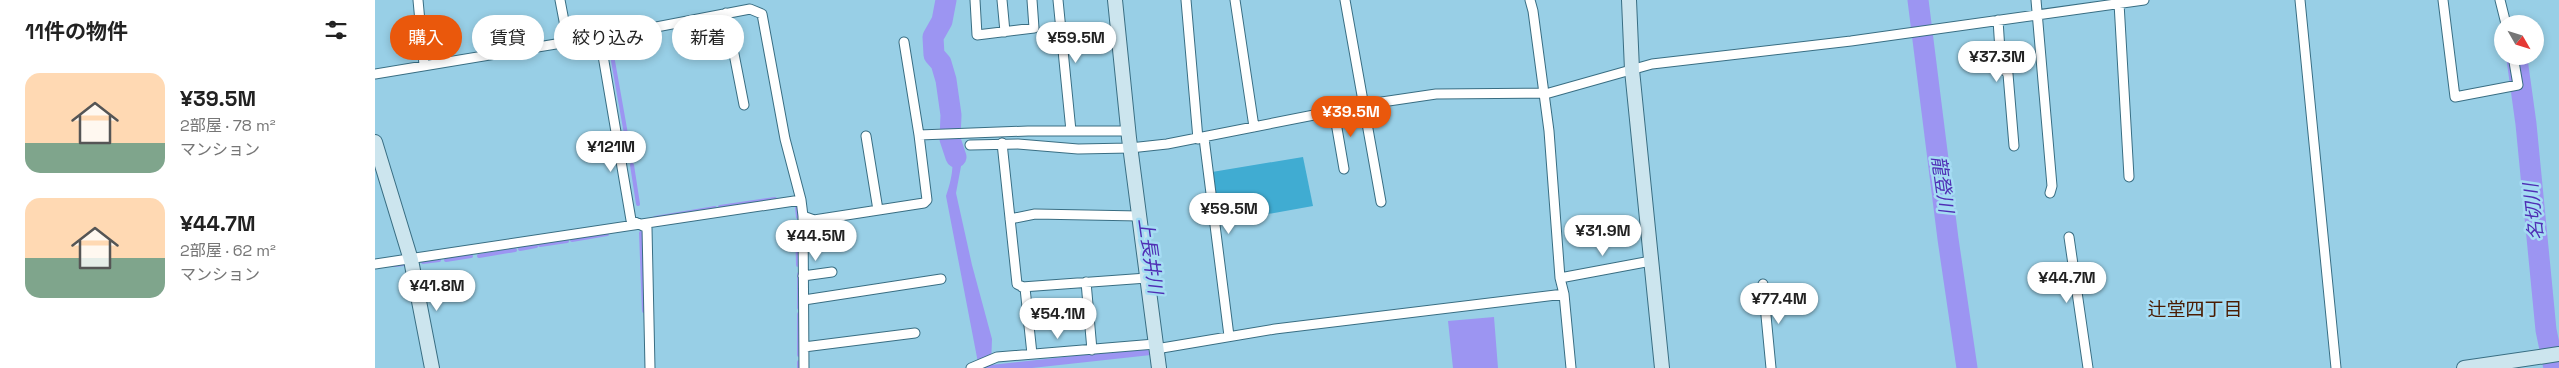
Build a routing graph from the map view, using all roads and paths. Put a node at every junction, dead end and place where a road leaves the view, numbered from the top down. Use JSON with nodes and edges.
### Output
{"nodes":[{"id":1,"x":418,"y":0,"type":"edge"},
{"id":2,"x":560,"y":0,"type":"edge"},
{"id":3,"x":975,"y":0,"type":"edge"},
{"id":4,"x":1002,"y":0,"type":"edge"},
{"id":5,"x":1032,"y":0,"type":"edge"},
{"id":6,"x":1058,"y":0,"type":"edge"},
{"id":7,"x":1115,"y":0,"type":"edge"},
{"id":8,"x":1186,"y":0,"type":"edge"},
{"id":9,"x":1235,"y":0,"type":"edge"},
{"id":10,"x":1345,"y":0,"type":"edge"},
{"id":11,"x":1529,"y":0,"type":"edge"},
{"id":12,"x":1629,"y":0,"type":"edge"},
{"id":13,"x":2036,"y":0,"type":"edge"},
{"id":14,"x":2144,"y":0,"type":"edge"},
{"id":15,"x":2300,"y":0,"type":"edge"},
{"id":16,"x":2443,"y":0,"type":"edge"},
{"id":17,"x":2500,"y":0,"type":"edge"},
{"id":18,"x":2116,"y":2,"type":"edge"},
{"id":19,"x":726,"y":13,"type":"junction"},
{"id":20,"x":2037,"y":14,"type":"junction"},
{"id":21,"x":563,"y":15,"type":"edge"},
{"id":22,"x":2504,"y":15,"type":"edge"},
{"id":23,"x":1998,"y":20,"type":"junction"},
{"id":24,"x":662,"y":26,"type":"edge"},
{"id":25,"x":1005,"y":32,"type":"junction"},
{"id":26,"x":905,"y":42,"type":"dead end"},
{"id":27,"x":554,"y":44,"type":"edge"},
{"id":28,"x":603,"y":60,"type":"edge"},
{"id":29,"x":2515,"y":65,"type":"edge"},
{"id":30,"x":424,"y":66,"type":"junction"},
{"id":31,"x":1632,"y":70,"type":"junction"},
{"id":32,"x":375,"y":74,"type":"edge"},
{"id":33,"x":1545,"y":93,"type":"junction"},
{"id":34,"x":744,"y":105,"type":"dead end"},
{"id":35,"x":1365,"y":105,"type":"junction"},
{"id":36,"x":1334,"y":111,"type":"junction"},
{"id":37,"x":1254,"y":127,"type":"junction"},
{"id":38,"x":1071,"y":131,"type":"junction"},
{"id":39,"x":1128,"y":131,"type":"junction"},
{"id":40,"x":919,"y":135,"type":"junction"},
{"id":41,"x":866,"y":136,"type":"dead end"},
{"id":42,"x":1201,"y":138,"type":"junction"},
{"id":43,"x":375,"y":142,"type":"edge"},
{"id":44,"x":1002,"y":144,"type":"junction"},
{"id":45,"x":970,"y":145,"type":"dead end"},
{"id":46,"x":2014,"y":146,"type":"dead end"},
{"id":47,"x":1130,"y":148,"type":"junction"},
{"id":48,"x":1344,"y":169,"type":"dead end"},
{"id":49,"x":2129,"y":176,"type":"dead end"},
{"id":50,"x":2050,"y":193,"type":"dead end"},
{"id":51,"x":801,"y":200,"type":"junction"},
{"id":52,"x":1381,"y":202,"type":"dead end"},
{"id":53,"x":878,"y":210,"type":"junction"},
{"id":54,"x":803,"y":216,"type":"junction"},
{"id":55,"x":1139,"y":216,"type":"junction"},
{"id":56,"x":1010,"y":218,"type":"junction"},
{"id":57,"x":638,"y":223,"type":"junction"},
{"id":58,"x":2069,"y":237,"type":"dead end"},
{"id":59,"x":411,"y":260,"type":"junction"},
{"id":60,"x":1651,"y":261,"type":"junction"},
{"id":61,"x":375,"y":264,"type":"edge"},
{"id":62,"x":833,"y":272,"type":"dead end"},
{"id":63,"x":803,"y":276,"type":"junction"},
{"id":64,"x":1147,"y":278,"type":"junction"},
{"id":65,"x":1560,"y":278,"type":"junction"},
{"id":66,"x":941,"y":279,"type":"dead end"},
{"id":67,"x":1086,"y":282,"type":"junction"},
{"id":68,"x":1763,"y":284,"type":"dead end"},
{"id":69,"x":1022,"y":286,"type":"junction"},
{"id":70,"x":1564,"y":294,"type":"junction"},
{"id":71,"x":804,"y":300,"type":"junction"},
{"id":72,"x":915,"y":333,"type":"dead end"},
{"id":73,"x":1229,"y":336,"type":"junction"},
{"id":74,"x":1156,"y":346,"type":"junction"},
{"id":75,"x":804,"y":347,"type":"junction"},
{"id":76,"x":1092,"y":350,"type":"junction"},
{"id":77,"x":1031,"y":354,"type":"junction"},
{"id":78,"x":2559,"y":354,"type":"edge"},
{"id":79,"x":432,"y":368,"type":"edge"},
{"id":80,"x":650,"y":368,"type":"edge"},
{"id":81,"x":803,"y":368,"type":"edge"},
{"id":82,"x":971,"y":368,"type":"edge"},
{"id":83,"x":1159,"y":368,"type":"edge"},
{"id":84,"x":1571,"y":368,"type":"edge"},
{"id":85,"x":1662,"y":368,"type":"edge"},
{"id":86,"x":1771,"y":368,"type":"edge"},
{"id":87,"x":2088,"y":368,"type":"edge"},
{"id":88,"x":2336,"y":368,"type":"edge"},
{"id":89,"x":2465,"y":368,"type":"edge"}],
"edges":[{"from":1,"to":30,"type":"street"},
{"from":2,"to":21,"type":"street"},
{"from":3,"to":25,"type":"street"},
{"from":4,"to":25,"type":"street"},
{"from":5,"to":25,"type":"street"},
{"from":6,"to":38,"type":"street"},
{"from":7,"to":39,"type":"street"},
{"from":8,"to":42,"type":"street"},
{"from":9,"to":37,"type":"street"},
{"from":10,"to":35,"type":"street"},
{"from":11,"to":33,"type":"street"},
{"from":12,"to":31,"type":"street"},
{"from":13,"to":20,"type":"street"},
{"from":14,"to":18,"type":"street"},
{"from":15,"to":88,"type":"street"},
{"from":16,"to":29,"type":"street"},
{"from":17,"to":22,"type":"street"},
{"from":18,"to":20,"type":"street"},
{"from":18,"to":49,"type":"street"},
{"from":19,"to":24,"type":"street"},
{"from":19,"to":34,"type":"street"},
{"from":19,"to":51,"type":"street"},
{"from":20,"to":23,"type":"street"},
{"from":20,"to":50,"type":"street"},
{"from":23,"to":31,"type":"street"},
{"from":23,"to":46,"type":"street"},
{"from":26,"to":40,"type":"street"},
{"from":27,"to":30,"type":"street"},
{"from":28,"to":57,"type":"street"},
{"from":30,"to":32,"type":"street"},
{"from":31,"to":33,"type":"street"},
{"from":31,"to":60,"type":"street"},
{"from":33,"to":35,"type":"street"},
{"from":33,"to":65,"type":"street"},
{"from":35,"to":36,"type":"street"},
{"from":35,"to":52,"type":"street"},
{"from":36,"to":37,"type":"street"},
{"from":36,"to":48,"type":"street"},
{"from":37,"to":42,"type":"street"},
{"from":38,"to":39,"type":"street"},
{"from":38,"to":40,"type":"street"},
{"from":39,"to":47,"type":"street"},
{"from":40,"to":53,"type":"street"},
{"from":41,"to":53,"type":"street"},
{"from":42,"to":47,"type":"street"},
{"from":42,"to":73,"type":"street"},
{"from":43,"to":59,"type":"street"},
{"from":44,"to":45,"type":"street"},
{"from":44,"to":47,"type":"street"},
{"from":44,"to":56,"type":"street"},
{"from":47,"to":55,"type":"street"},
{"from":51,"to":54,"type":"street"},
{"from":51,"to":57,"type":"street"},
{"from":53,"to":54,"type":"street"},
{"from":54,"to":63,"type":"street"},
{"from":55,"to":56,"type":"street"},
{"from":55,"to":64,"type":"street"},
{"from":56,"to":69,"type":"street"},
{"from":57,"to":59,"type":"street"},
{"from":57,"to":80,"type":"street"},
{"from":58,"to":87,"type":"street"},
{"from":59,"to":61,"type":"street"},
{"from":59,"to":79,"type":"street"},
{"from":60,"to":65,"type":"street"},
{"from":60,"to":85,"type":"street"},
{"from":62,"to":63,"type":"street"},
{"from":63,"to":71,"type":"street"},
{"from":64,"to":67,"type":"street"},
{"from":64,"to":74,"type":"street"},
{"from":65,"to":70,"type":"street"},
{"from":66,"to":71,"type":"street"},
{"from":67,"to":69,"type":"street"},
{"from":67,"to":76,"type":"street"},
{"from":68,"to":86,"type":"street"},
{"from":69,"to":77,"type":"street"},
{"from":70,"to":73,"type":"street"},
{"from":70,"to":84,"type":"street"},
{"from":71,"to":75,"type":"street"},
{"from":72,"to":75,"type":"street"},
{"from":73,"to":74,"type":"street"},
{"from":74,"to":76,"type":"street"},
{"from":74,"to":83,"type":"street"},
{"from":75,"to":81,"type":"street"},
{"from":76,"to":77,"type":"street"},
{"from":77,"to":82,"type":"street"},
{"from":78,"to":89,"type":"street"}]}
